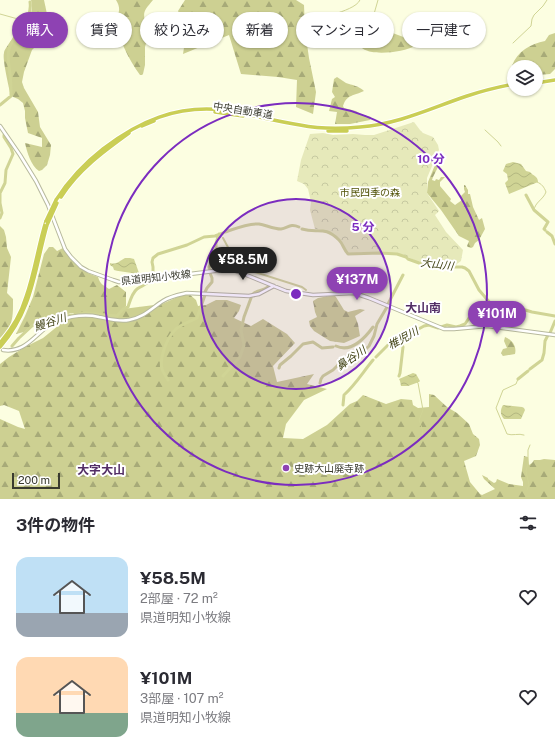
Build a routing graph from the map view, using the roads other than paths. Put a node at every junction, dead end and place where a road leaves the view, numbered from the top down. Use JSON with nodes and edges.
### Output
{"nodes":[{"id":1,"x":555,"y":79,"type":"edge"},
{"id":2,"x":543,"y":81,"type":"edge"},
{"id":3,"x":507,"y":86,"type":"edge"},
{"id":4,"x":0,"y":126,"type":"edge"},
{"id":5,"x":46,"y":223,"type":"junction"},
{"id":6,"x":275,"y":286,"type":"junction"},
{"id":7,"x":555,"y":335,"type":"edge"},
{"id":8,"x":0,"y":343,"type":"edge"},
{"id":9,"x":2,"y":348,"type":"edge"}],
"edges":[{"from":1,"to":2,"type":"highway"},
{"from":3,"to":5,"type":"highway","name":"中央自動車道","bridge":true},
{"from":4,"to":6,"type":"main road","name":"県道明知小牧線"},
{"from":5,"to":8,"type":"highway","name":"中央自動車道"},
{"from":5,"to":9,"type":"highway","name":"中央自動車道"},
{"from":6,"to":7,"type":"main road","name":"県道明知小牧線"},
{"from":6,"to":9,"type":"main road","name":"県道明知小牧線"}]}
